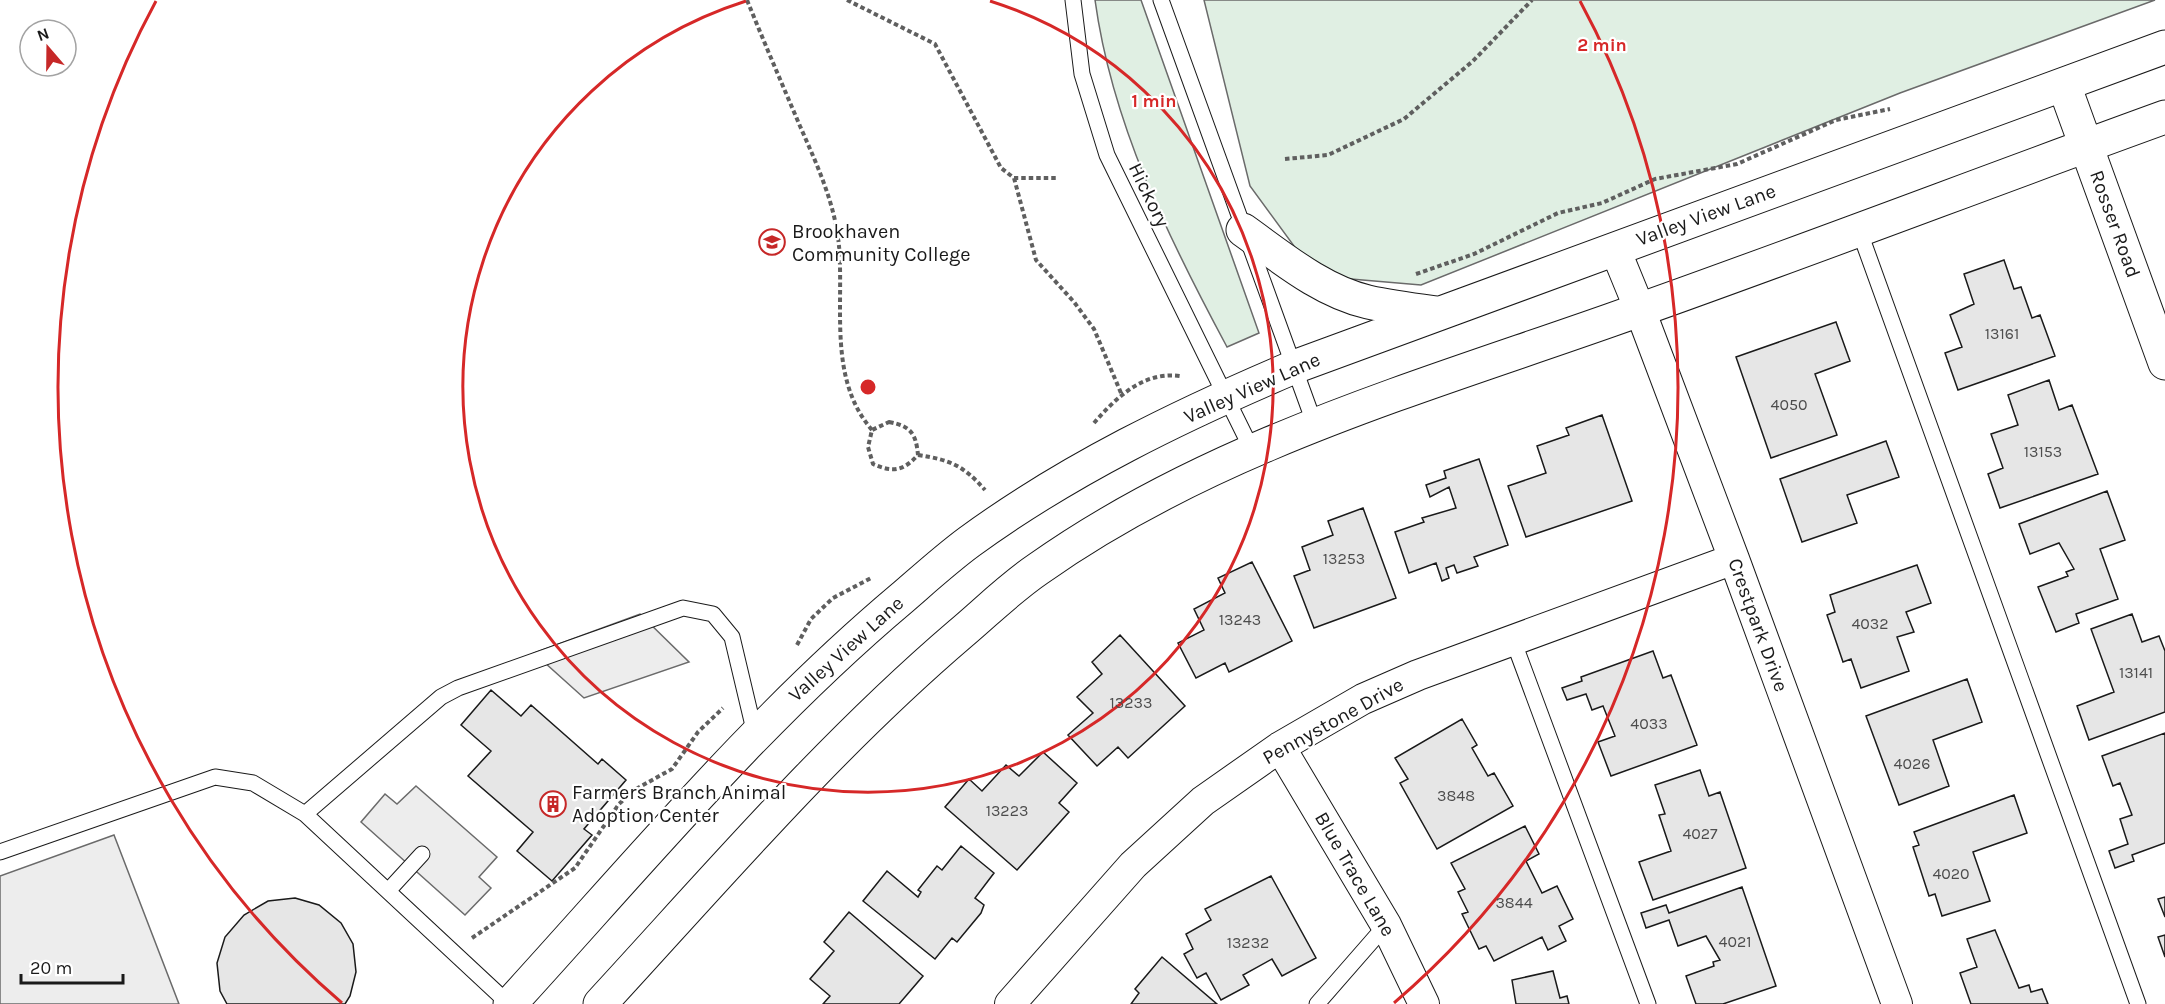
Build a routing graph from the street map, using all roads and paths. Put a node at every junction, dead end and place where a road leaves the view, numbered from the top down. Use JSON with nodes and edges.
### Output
{"nodes":[{"id":1,"x":747,"y":0,"type":"edge"},
{"id":2,"x":847,"y":0,"type":"edge"},
{"id":3,"x":1073,"y":0,"type":"edge"},
{"id":4,"x":1161,"y":0,"type":"edge"},
{"id":5,"x":1532,"y":0,"type":"edge"},
{"id":6,"x":2165,"y":47,"type":"edge"},
{"id":7,"x":2064,"y":85,"type":"junction"},
{"id":8,"x":1895,"y":108,"type":"dead end"},
{"id":9,"x":2165,"y":117,"type":"edge"},
{"id":10,"x":2087,"y":145,"type":"junction"},
{"id":11,"x":1284,"y":159,"type":"dead end"},
{"id":12,"x":1014,"y":178,"type":"junction"},
{"id":13,"x":1057,"y":178,"type":"dead end"},
{"id":14,"x":1243,"y":230,"type":"junction"},
{"id":15,"x":1859,"y":230,"type":"junction"},
{"id":16,"x":1615,"y":249,"type":"junction"},
{"id":17,"x":1411,"y":276,"type":"dead end"},
{"id":18,"x":1640,"y":310,"type":"junction"},
{"id":19,"x":1438,"y":313,"type":"junction"},
{"id":20,"x":2165,"y":363,"type":"edge"},
{"id":21,"x":1294,"y":367,"type":"junction"},
{"id":22,"x":1121,"y":393,"type":"dead end"},
{"id":23,"x":1226,"y":396,"type":"junction"},
{"id":24,"x":1315,"y":425,"type":"junction"},
{"id":25,"x":872,"y":430,"type":"junction"},
{"id":26,"x":1253,"y":452,"type":"junction"},
{"id":27,"x":918,"y":455,"type":"junction"},
{"id":28,"x":985,"y":490,"type":"dead end"},
{"id":29,"x":1734,"y":559,"type":"junction"},
{"id":30,"x":1513,"y":640,"type":"junction"},
{"id":31,"x":755,"y":734,"type":"junction"},
{"id":32,"x":1280,"y":747,"type":"junction"},
{"id":33,"x":305,"y":814,"type":"junction"},
{"id":34,"x":0,"y":852,"type":"edge"},
{"id":35,"x":422,"y":854,"type":"dead end"},
{"id":36,"x":388,"y":891,"type":"junction"},
{"id":37,"x":1386,"y":925,"type":"junction"},
{"id":38,"x":509,"y":1004,"type":"edge"},
{"id":39,"x":600,"y":1004,"type":"edge"},
{"id":40,"x":1010,"y":1004,"type":"edge"},
{"id":41,"x":1317,"y":1004,"type":"edge"},
{"id":42,"x":1424,"y":1004,"type":"edge"},
{"id":43,"x":1648,"y":1004,"type":"edge"},
{"id":44,"x":1896,"y":1004,"type":"edge"},
{"id":45,"x":2138,"y":1004,"type":"edge"}],
"edges":[{"from":1,"to":25,"type":"path"},
{"from":2,"to":12,"type":"path"},
{"from":3,"to":23,"type":"lane","name":"Hickory"},
{"from":4,"to":14,"type":"lane"},
{"from":5,"to":11,"type":"path"},
{"from":6,"to":7,"type":"main road","name":"Valley View Lane"},
{"from":7,"to":10,"type":"main road","name":"Rosser Road"},
{"from":7,"to":16,"type":"main road","name":"Valley View Lane"},
{"from":8,"to":17,"type":"path"},
{"from":9,"to":10,"type":"main road"},
{"from":10,"to":15,"type":"main road"},
{"from":10,"to":20,"type":"main road","name":"Rosser Road"},
{"from":12,"to":13,"type":"path"},
{"from":12,"to":22,"type":"path"},
{"from":14,"to":19,"type":"main road"},
{"from":14,"to":21,"type":"lane"},
{"from":15,"to":18,"type":"main road"},
{"from":15,"to":45,"type":"lane"},
{"from":16,"to":18,"type":"street","name":"Crestpark Drive"},
{"from":16,"to":19,"type":"main road","name":"Valley View Lane"},
{"from":18,"to":24,"type":"main road"},
{"from":18,"to":29,"type":"street","name":"Crestpark Drive"},
{"from":19,"to":21,"type":"main road","name":"Valley View Lane"},
{"from":21,"to":23,"type":"main road","name":"Valley View Lane"},
{"from":21,"to":24,"type":"lane"},
{"from":23,"to":26,"type":"lane","name":"Hickory"},
{"from":23,"to":31,"type":"main road","name":"Valley View Lane"},
{"from":24,"to":26,"type":"main road"},
{"from":25,"to":27,"type":"path"},
{"from":25,"to":27,"type":"path"},
{"from":26,"to":39,"type":"main road"},
{"from":27,"to":28,"type":"path"},
{"from":29,"to":30,"type":"street","name":"Pennystone Drive"},
{"from":29,"to":44,"type":"street","name":"Crestpark Drive"},
{"from":30,"to":32,"type":"street","name":"Pennystone Drive"},
{"from":30,"to":43,"type":"lane"},
{"from":31,"to":33,"type":"lane"},
{"from":31,"to":38,"type":"main road","name":"Valley View Lane"},
{"from":32,"to":37,"type":"street","name":"Blue Trace Lane"},
{"from":32,"to":40,"type":"street","name":"Pennystone Drive"},
{"from":33,"to":34,"type":"lane"},
{"from":33,"to":36,"type":"lane"},
{"from":35,"to":36,"type":"lane"},
{"from":36,"to":38,"type":"lane"},
{"from":37,"to":41,"type":"lane"},
{"from":37,"to":42,"type":"street","name":"Blue Trace Lane"}]}
